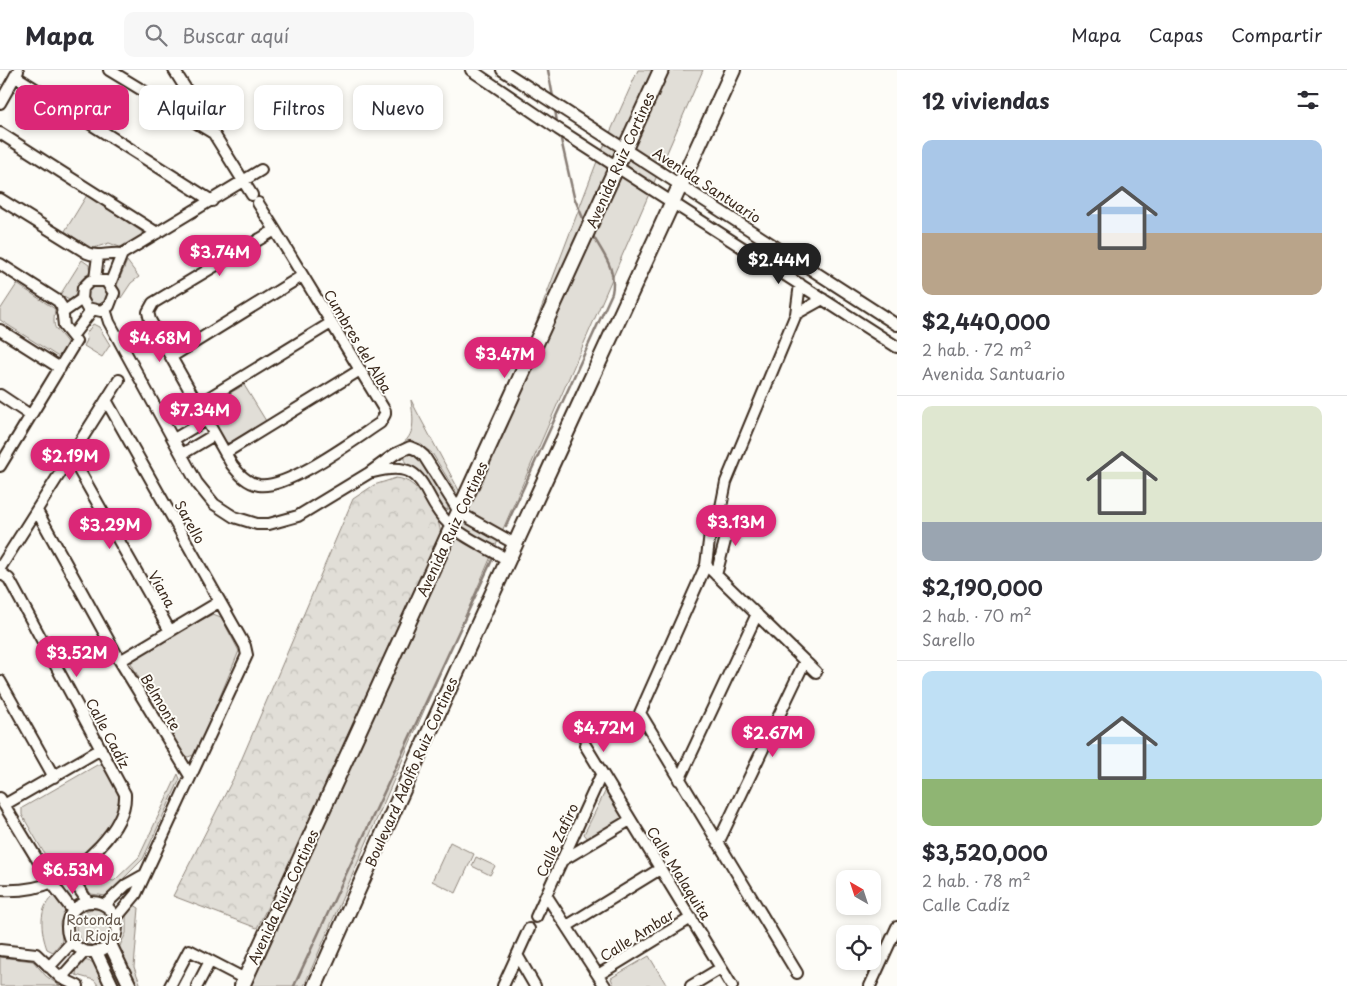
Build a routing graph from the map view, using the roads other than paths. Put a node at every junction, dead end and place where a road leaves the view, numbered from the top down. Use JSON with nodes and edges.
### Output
{"nodes":[{"id":1,"x":109,"y":70,"type":"edge"},
{"id":2,"x":174,"y":70,"type":"edge"},
{"id":3,"x":471,"y":70,"type":"edge"},
{"id":4,"x":502,"y":70,"type":"edge"},
{"id":5,"x":661,"y":70,"type":"edge"},
{"id":6,"x":733,"y":70,"type":"edge"},
{"id":7,"x":17,"y":73,"type":"edge"},
{"id":8,"x":0,"y":103,"type":"edge"},
{"id":9,"x":0,"y":133,"type":"edge"},
{"id":10,"x":214,"y":134,"type":"junction"},
{"id":11,"x":625,"y":149,"type":"junction"},
{"id":12,"x":617,"y":166,"type":"junction"},
{"id":13,"x":261,"y":170,"type":"dead end"},
{"id":14,"x":244,"y":181,"type":"junction"},
{"id":15,"x":682,"y":184,"type":"junction"},
{"id":16,"x":0,"y":199,"type":"edge"},
{"id":17,"x":212,"y":200,"type":"junction"},
{"id":18,"x":674,"y":203,"type":"junction"},
{"id":19,"x":275,"y":230,"type":"junction"},
{"id":20,"x":157,"y":233,"type":"junction"},
{"id":21,"x":122,"y":254,"type":"junction"},
{"id":22,"x":98,"y":256,"type":"junction"},
{"id":23,"x":0,"y":264,"type":"edge"},
{"id":24,"x":302,"y":276,"type":"junction"},
{"id":25,"x":95,"y":279,"type":"junction"},
{"id":26,"x":110,"y":284,"type":"junction"},
{"id":27,"x":800,"y":284,"type":"junction"},
{"id":28,"x":82,"y":299,"type":"junction"},
{"id":29,"x":822,"y":299,"type":"junction"},
{"id":30,"x":106,"y":309,"type":"junction"},
{"id":31,"x":92,"y":310,"type":"junction"},
{"id":32,"x":62,"y":313,"type":"junction"},
{"id":33,"x":796,"y":314,"type":"junction"},
{"id":34,"x":886,"y":318,"type":"junction"},
{"id":35,"x":331,"y":323,"type":"junction"},
{"id":36,"x":897,"y":325,"type":"edge"},
{"id":37,"x":0,"y":330,"type":"edge"},
{"id":38,"x":877,"y":334,"type":"junction"},
{"id":39,"x":73,"y":335,"type":"junction"},
{"id":40,"x":897,"y":346,"type":"edge"},
{"id":41,"x":171,"y":357,"type":"junction"},
{"id":42,"x":60,"y":368,"type":"junction"},
{"id":43,"x":360,"y":370,"type":"junction"},
{"id":44,"x":119,"y":380,"type":"dead end"},
{"id":45,"x":0,"y":395,"type":"edge"},
{"id":46,"x":106,"y":400,"type":"junction"},
{"id":47,"x":197,"y":405,"type":"junction"},
{"id":48,"x":30,"y":415,"type":"junction"},
{"id":49,"x":206,"y":420,"type":"junction"},
{"id":50,"x":214,"y":434,"type":"junction"},
{"id":51,"x":174,"y":440,"type":"junction"},
{"id":52,"x":225,"y":453,"type":"junction"},
{"id":53,"x":182,"y":454,"type":"junction"},
{"id":54,"x":71,"y":456,"type":"junction"},
{"id":55,"x":1,"y":464,"type":"edge"},
{"id":56,"x":369,"y":473,"type":"junction"},
{"id":57,"x":37,"y":511,"type":"junction"},
{"id":58,"x":460,"y":513,"type":"junction"},
{"id":59,"x":718,"y":522,"type":"junction"},
{"id":60,"x":453,"y":527,"type":"junction"},
{"id":61,"x":515,"y":544,"type":"junction"},
{"id":62,"x":508,"y":560,"type":"junction"},
{"id":63,"x":706,"y":565,"type":"junction"},
{"id":64,"x":0,"y":568,"type":"edge"},
{"id":65,"x":0,"y":572,"type":"edge"},
{"id":66,"x":716,"y":575,"type":"junction"},
{"id":67,"x":219,"y":602,"type":"junction"},
{"id":68,"x":757,"y":614,"type":"junction"},
{"id":69,"x":170,"y":631,"type":"junction"},
{"id":70,"x":120,"y":661,"type":"junction"},
{"id":71,"x":805,"y":661,"type":"junction"},
{"id":72,"x":816,"y":672,"type":"dead end"},
{"id":73,"x":0,"y":681,"type":"edge"},
{"id":74,"x":585,"y":745,"type":"dead end"},
{"id":75,"x":101,"y":750,"type":"junction"},
{"id":76,"x":602,"y":774,"type":"junction"},
{"id":77,"x":190,"y":776,"type":"junction"},
{"id":78,"x":54,"y":777,"type":"junction"},
{"id":79,"x":679,"y":780,"type":"junction"},
{"id":80,"x":2,"y":801,"type":"edge"},
{"id":81,"x":630,"y":820,"type":"junction"},
{"id":82,"x":718,"y":843,"type":"junction"},
{"id":83,"x":563,"y":860,"type":"junction"},
{"id":84,"x":660,"y":869,"type":"junction"},
{"id":85,"x":68,"y":873,"type":"junction"},
{"id":86,"x":142,"y":876,"type":"junction"},
{"id":87,"x":51,"y":882,"type":"junction"},
{"id":88,"x":0,"y":890,"type":"edge"},
{"id":89,"x":546,"y":895,"type":"junction"},
{"id":90,"x":88,"y":902,"type":"junction"},
{"id":91,"x":105,"y":905,"type":"junction"},
{"id":92,"x":74,"y":910,"type":"junction"},
{"id":93,"x":116,"y":918,"type":"junction"},
{"id":94,"x":536,"y":918,"type":"dead end"},
{"id":95,"x":690,"y":918,"type":"junction"},
{"id":96,"x":567,"y":926,"type":"junction"},
{"id":97,"x":897,"y":927,"type":"edge"},
{"id":98,"x":529,"y":929,"type":"dead end"},
{"id":99,"x":72,"y":942,"type":"junction"},
{"id":100,"x":110,"y":944,"type":"junction"},
{"id":101,"x":0,"y":950,"type":"edge"},
{"id":102,"x":90,"y":951,"type":"junction"},
{"id":103,"x":517,"y":955,"type":"junction"},
{"id":104,"x":210,"y":961,"type":"junction"},
{"id":105,"x":49,"y":967,"type":"junction"},
{"id":106,"x":721,"y":968,"type":"junction"},
{"id":107,"x":797,"y":973,"type":"dead end"},
{"id":108,"x":598,"y":975,"type":"junction"},
{"id":109,"x":61,"y":978,"type":"junction"},
{"id":110,"x":243,"y":982,"type":"edge"},
{"id":111,"x":128,"y":985,"type":"edge"},
{"id":112,"x":78,"y":986,"type":"edge"},
{"id":113,"x":112,"y":986,"type":"edge"},
{"id":114,"x":170,"y":986,"type":"edge"},
{"id":115,"x":197,"y":986,"type":"edge"},
{"id":116,"x":315,"y":986,"type":"edge"},
{"id":117,"x":503,"y":986,"type":"edge"},
{"id":118,"x":536,"y":986,"type":"edge"},
{"id":119,"x":605,"y":986,"type":"edge"},
{"id":120,"x":691,"y":986,"type":"edge"},
{"id":121,"x":732,"y":986,"type":"edge"},
{"id":122,"x":870,"y":986,"type":"edge"}],
"edges":[{"from":1,"to":10,"type":"street"},
{"from":2,"to":10,"type":"street","name":"Cumbres del Alba"},
{"from":3,"to":12,"type":"street"},
{"from":4,"to":11,"type":"street","name":"Avenida Santuario"},
{"from":5,"to":11,"type":"main road","name":"Avenida Ruiz Cortines"},
{"from":6,"to":15,"type":"main road"},
{"from":7,"to":8,"type":"street"},
{"from":7,"to":17,"type":"street"},
{"from":9,"to":20,"type":"street"},
{"from":10,"to":14,"type":"street","name":"Cumbres del Alba"},
{"from":11,"to":12,"type":"main road","name":"Avenida Ruiz Cortines"},
{"from":11,"to":15,"type":"street","name":"Avenida Santuario"},
{"from":12,"to":18,"type":"street"},
{"from":12,"to":58,"type":"main road","name":"Avenida Ruiz Cortines"},
{"from":13,"to":14,"type":"street"},
{"from":14,"to":17,"type":"street"},
{"from":14,"to":19,"type":"street","name":"Cumbres del Alba"},
{"from":15,"to":18,"type":"main road"},
{"from":15,"to":34,"type":"street","name":"Avenida Santuario"},
{"from":16,"to":22,"type":"street"},
{"from":17,"to":20,"type":"street"},
{"from":18,"to":27,"type":"street"},
{"from":18,"to":61,"type":"main road"},
{"from":19,"to":24,"type":"street","name":"Cumbres del Alba"},
{"from":19,"to":41,"type":"street","name":"Cumbres del Alba"},
{"from":20,"to":21,"type":"street"},
{"from":21,"to":22,"type":"street"},
{"from":21,"to":26,"type":"street"},
{"from":22,"to":25,"type":"street"},
{"from":23,"to":32,"type":"street"},
{"from":24,"to":35,"type":"street","name":"Cumbres del Alba"},
{"from":24,"to":41,"type":"street"},
{"from":25,"to":26,"type":"street"},
{"from":25,"to":28,"type":"street"},
{"from":26,"to":30,"type":"street"},
{"from":27,"to":29,"type":"street"},
{"from":27,"to":33,"type":"street"},
{"from":28,"to":31,"type":"street"},
{"from":28,"to":32,"type":"street"},
{"from":29,"to":33,"type":"street"},
{"from":29,"to":38,"type":"street"},
{"from":30,"to":31,"type":"street"},
{"from":30,"to":51,"type":"street"},
{"from":31,"to":39,"type":"street"},
{"from":32,"to":39,"type":"street"},
{"from":33,"to":59,"type":"street"},
{"from":34,"to":36,"type":"street","name":"Avenida Santuario"},
{"from":34,"to":38,"type":"street"},
{"from":35,"to":43,"type":"street","name":"Cumbres del Alba"},
{"from":35,"to":47,"type":"street"},
{"from":37,"to":42,"type":"street"},
{"from":38,"to":40,"type":"street"},
{"from":39,"to":42,"type":"street"},
{"from":41,"to":47,"type":"street","name":"Cumbres del Alba"},
{"from":42,"to":48,"type":"street"},
{"from":43,"to":52,"type":"street"},
{"from":43,"to":52,"type":"street","name":"Cumbres del Alba"},
{"from":44,"to":46,"type":"street"},
{"from":45,"to":48,"type":"street"},
{"from":46,"to":54,"type":"street"},
{"from":46,"to":67,"type":"street","name":"Sarello"},
{"from":47,"to":49,"type":"street","name":"Cumbres del Alba"},
{"from":48,"to":55,"type":"street"},
{"from":49,"to":50,"type":"street","name":"Cumbres del Alba"},
{"from":49,"to":51,"type":"street"},
{"from":50,"to":52,"type":"street","name":"Cumbres del Alba"},
{"from":50,"to":53,"type":"street"},
{"from":51,"to":53,"type":"street"},
{"from":53,"to":56,"type":"street"},
{"from":54,"to":57,"type":"street"},
{"from":54,"to":69,"type":"street","name":"Viana"},
{"from":56,"to":58,"type":"street"},
{"from":56,"to":60,"type":"street"},
{"from":57,"to":64,"type":"street"},
{"from":57,"to":70,"type":"street","name":"Belmonte"},
{"from":58,"to":60,"type":"main road","name":"Avenida Ruiz Cortines"},
{"from":58,"to":61,"type":"street"},
{"from":59,"to":63,"type":"street"},
{"from":59,"to":66,"type":"street"},
{"from":60,"to":62,"type":"street"},
{"from":60,"to":110,"type":"main road","name":"Avenida Ruiz Cortines"},
{"from":61,"to":62,"type":"main road"},
{"from":62,"to":116,"type":"main road","name":"Boulevard Adolfo Ruiz Cortines"},
{"from":63,"to":66,"type":"street"},
{"from":63,"to":79,"type":"street"},
{"from":65,"to":75,"type":"street","name":"Calle Cadíz"},
{"from":66,"to":68,"type":"street"},
{"from":67,"to":69,"type":"street"},
{"from":67,"to":77,"type":"street","name":"Sarello"},
{"from":68,"to":71,"type":"street"},
{"from":68,"to":79,"type":"street"},
{"from":69,"to":70,"type":"street"},
{"from":70,"to":77,"type":"street","name":"Belmonte"},
{"from":71,"to":72,"type":"street"},
{"from":71,"to":82,"type":"street"},
{"from":73,"to":78,"type":"street"},
{"from":74,"to":76,"type":"street","name":"Calle Malaquita"},
{"from":75,"to":78,"type":"street"},
{"from":75,"to":85,"type":"street","name":"Calle Cadíz"},
{"from":76,"to":81,"type":"street","name":"Calle Malaquita"},
{"from":76,"to":83,"type":"street","name":"Calle Zafiro"},
{"from":77,"to":86,"type":"street"},
{"from":78,"to":80,"type":"street"},
{"from":79,"to":82,"type":"street"},
{"from":80,"to":87,"type":"street"},
{"from":81,"to":83,"type":"street"},
{"from":81,"to":84,"type":"street","name":"Calle Malaquita"},
{"from":82,"to":107,"type":"street"},
{"from":83,"to":89,"type":"street","name":"Calle Zafiro"},
{"from":84,"to":95,"type":"street","name":"Calle Malaquita"},
{"from":84,"to":96,"type":"street"},
{"from":85,"to":87,"type":"street","name":"Calle Cadíz"},
{"from":85,"to":90,"type":"street"},
{"from":86,"to":91,"type":"street"},
{"from":86,"to":93,"type":"street"},
{"from":87,"to":88,"type":"street","name":"Calle Cadíz"},
{"from":87,"to":92,"type":"street"},
{"from":89,"to":94,"type":"street","name":"Calle Zafiro"},
{"from":89,"to":96,"type":"street"},
{"from":90,"to":91,"type":"street"},
{"from":90,"to":92,"type":"street"},
{"from":91,"to":93,"type":"street"},
{"from":92,"to":99,"type":"street"},
{"from":93,"to":100,"type":"street"},
{"from":95,"to":106,"type":"street","name":"Calle Malaquita"},
{"from":95,"to":108,"type":"street","name":"Calle Ambar"},
{"from":96,"to":108,"type":"street"},
{"from":97,"to":122,"type":"street"},
{"from":98,"to":103,"type":"street"},
{"from":99,"to":102,"type":"street"},
{"from":99,"to":105,"type":"street"},
{"from":100,"to":102,"type":"street"},
{"from":100,"to":111,"type":"street"},
{"from":101,"to":105,"type":"street"},
{"from":102,"to":109,"type":"street"},
{"from":102,"to":113,"type":"street"},
{"from":103,"to":117,"type":"street"},
{"from":103,"to":118,"type":"street"},
{"from":104,"to":110,"type":"street"},
{"from":104,"to":114,"type":"street"},
{"from":104,"to":115,"type":"street"},
{"from":105,"to":109,"type":"street"},
{"from":106,"to":120,"type":"street"},
{"from":106,"to":121,"type":"street","name":"Calle Malaquita"},
{"from":108,"to":119,"type":"street"},
{"from":109,"to":112,"type":"street"}]}
